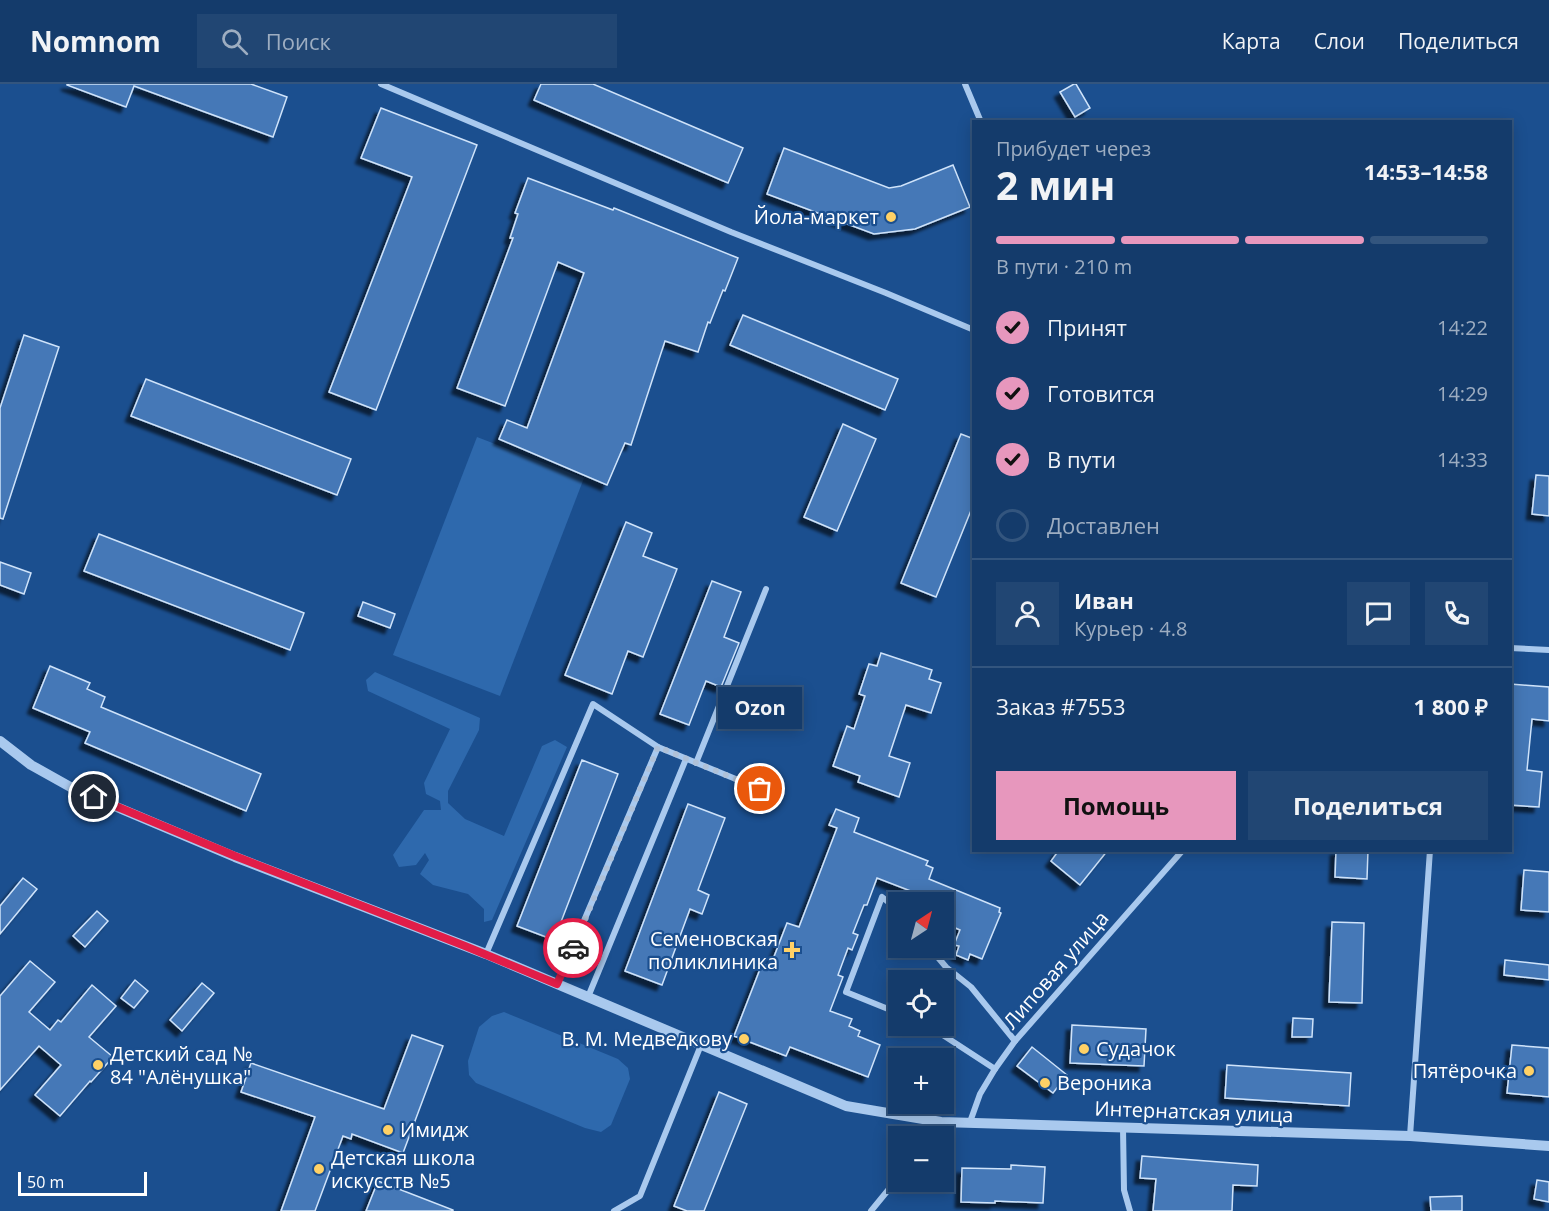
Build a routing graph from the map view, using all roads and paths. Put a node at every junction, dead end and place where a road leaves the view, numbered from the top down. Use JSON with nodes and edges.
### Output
{"nodes":[{"id":1,"x":381,"y":84,"type":"edge"},
{"id":2,"x":965,"y":84,"type":"edge"},
{"id":3,"x":980,"y":120,"type":"edge"},
{"id":4,"x":972,"y":329,"type":"edge"},
{"id":5,"x":766,"y":589,"type":"dead end"},
{"id":6,"x":1512,"y":648,"type":"edge"},
{"id":7,"x":1549,"y":650,"type":"edge"},
{"id":8,"x":0,"y":741,"type":"edge"},
{"id":9,"x":658,"y":747,"type":"junction"},
{"id":10,"x":686,"y":759,"type":"junction"},
{"id":11,"x":696,"y":764,"type":"junction"},
{"id":12,"x":760,"y":789,"type":"dead end"},
{"id":13,"x":1181,"y":852,"type":"edge"},
{"id":14,"x":1430,"y":852,"type":"edge"},
{"id":15,"x":888,"y":902,"type":"edge"},
{"id":16,"x":486,"y":954,"type":"junction"},
{"id":17,"x":938,"y":958,"type":"edge"},
{"id":18,"x":557,"y":984,"type":"junction"},
{"id":19,"x":588,"y":997,"type":"junction"},
{"id":20,"x":888,"y":1009,"type":"edge"},
{"id":21,"x":945,"y":1036,"type":"edge"},
{"id":22,"x":1015,"y":1041,"type":"junction"},
{"id":23,"x":702,"y":1045,"type":"junction"},
{"id":24,"x":996,"y":1069,"type":"junction"},
{"id":25,"x":940,"y":1122,"type":"junction"},
{"id":26,"x":970,"y":1122,"type":"junction"},
{"id":27,"x":937,"y":1126,"type":"edge"},
{"id":28,"x":1124,"y":1128,"type":"junction"},
{"id":29,"x":1410,"y":1136,"type":"junction"},
{"id":30,"x":1549,"y":1146,"type":"edge"},
{"id":31,"x":888,"y":1190,"type":"edge"},
{"id":32,"x":614,"y":1211,"type":"edge"},
{"id":33,"x":871,"y":1211,"type":"edge"},
{"id":34,"x":1130,"y":1211,"type":"edge"}],
"edges":[{"from":1,"to":4,"type":"street"},
{"from":2,"to":3,"type":"street"},
{"from":5,"to":11,"type":"street"},
{"from":6,"to":7,"type":"street"},
{"from":8,"to":16,"type":"street","name":"Интернатская улица"},
{"from":9,"to":10,"type":"street"},
{"from":9,"to":16,"type":"street"},
{"from":9,"to":18,"type":"street"},
{"from":10,"to":11,"type":"street"},
{"from":10,"to":19,"type":"street"},
{"from":11,"to":12,"type":"street"},
{"from":13,"to":22,"type":"street","name":"Липовая улица"},
{"from":14,"to":29,"type":"street"},
{"from":15,"to":20,"type":"street"},
{"from":16,"to":18,"type":"street","name":"Интернатская улица"},
{"from":17,"to":22,"type":"street"},
{"from":18,"to":19,"type":"street","name":"Интернатская улица"},
{"from":19,"to":23,"type":"street","name":"Интернатская улица"},
{"from":21,"to":24,"type":"street"},
{"from":22,"to":24,"type":"street","name":"Липовая улица"},
{"from":23,"to":25,"type":"street","name":"Интернатская улица"},
{"from":23,"to":32,"type":"street"},
{"from":24,"to":26,"type":"street","name":"Липовая улица"},
{"from":25,"to":26,"type":"street","name":"Интернатская улица"},
{"from":25,"to":27,"type":"street"},
{"from":26,"to":28,"type":"street","name":"Интернатская улица"},
{"from":28,"to":29,"type":"street","name":"Интернатская улица"},
{"from":28,"to":34,"type":"street"},
{"from":29,"to":30,"type":"street","name":"Интернатская улица"},
{"from":31,"to":33,"type":"street"}]}
